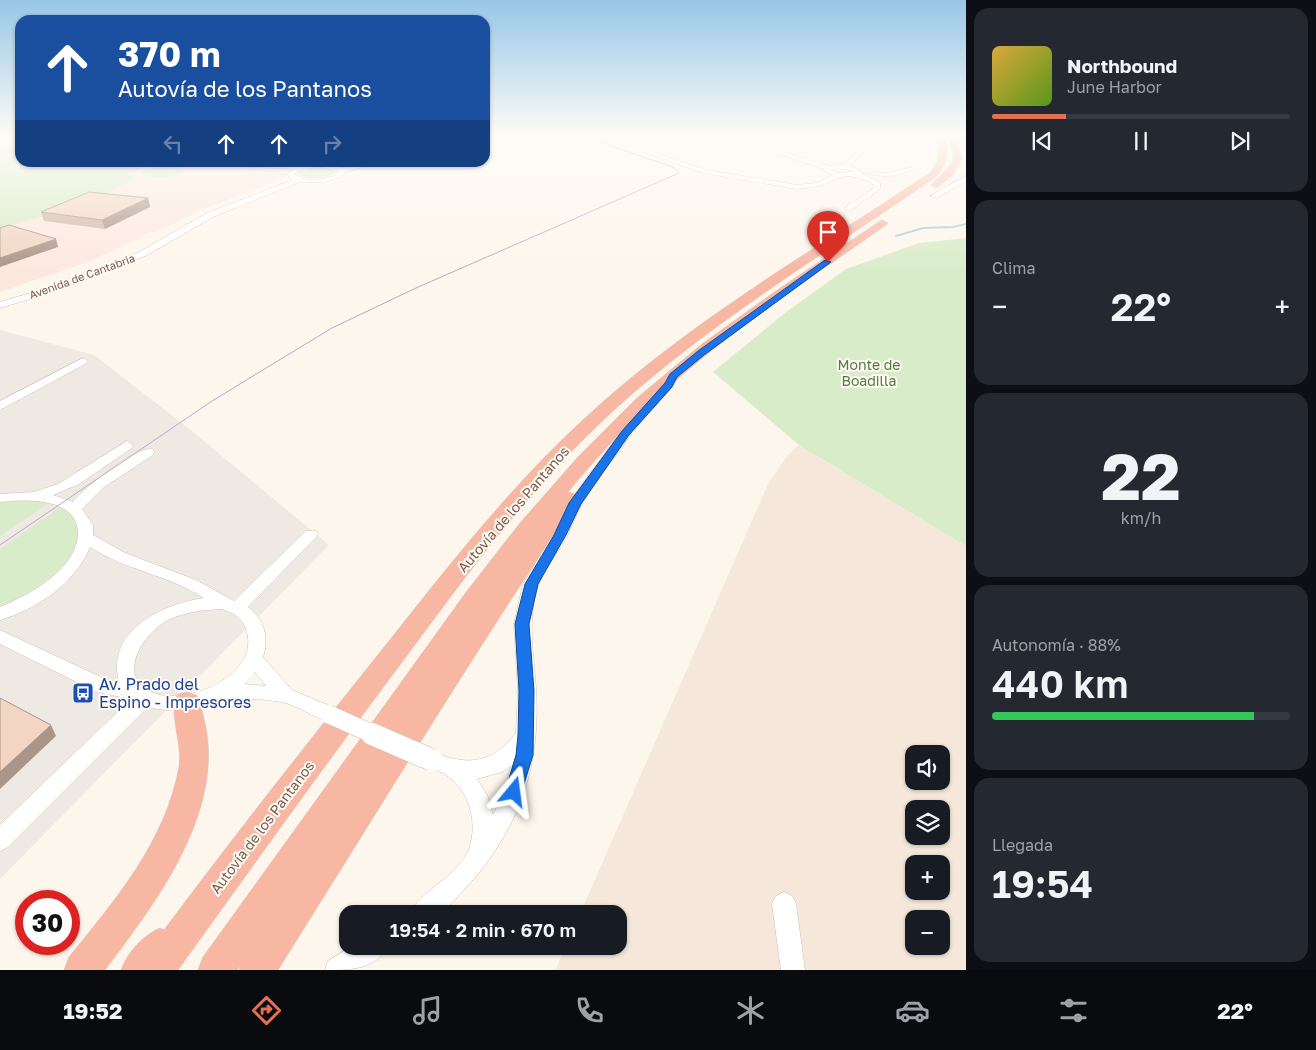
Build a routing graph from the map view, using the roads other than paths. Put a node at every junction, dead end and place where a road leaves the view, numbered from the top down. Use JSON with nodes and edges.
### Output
{"nodes":[{"id":1,"x":290,"y":181,"type":"edge"},
{"id":2,"x":291,"y":181,"type":"edge"},
{"id":3,"x":766,"y":181,"type":"edge"},
{"id":4,"x":820,"y":181,"type":"edge"},
{"id":5,"x":873,"y":181,"type":"edge"},
{"id":6,"x":909,"y":181,"type":"edge"},
{"id":7,"x":920,"y":181,"type":"edge"},
{"id":8,"x":941,"y":181,"type":"edge"},
{"id":9,"x":960,"y":181,"type":"edge"},
{"id":10,"x":934,"y":196,"type":"dead end"},
{"id":11,"x":851,"y":218,"type":"junction"},
{"id":12,"x":0,"y":300,"type":"edge"},
{"id":13,"x":0,"y":305,"type":"edge"},
{"id":14,"x":83,"y":361,"type":"dead end"},
{"id":15,"x":674,"y":376,"type":"junction"},
{"id":16,"x":0,"y":406,"type":"edge"},
{"id":17,"x":626,"y":433,"type":"junction"},
{"id":18,"x":127,"y":445,"type":"dead end"},
{"id":19,"x":148,"y":452,"type":"dead end"},
{"id":20,"x":37,"y":496,"type":"junction"},
{"id":21,"x":0,"y":498,"type":"edge"},
{"id":22,"x":75,"y":509,"type":"junction"},
{"id":23,"x":311,"y":534,"type":"dead end"},
{"id":24,"x":86,"y":538,"type":"junction"},
{"id":25,"x":230,"y":605,"type":"junction"},
{"id":26,"x":0,"y":614,"type":"edge"},
{"id":27,"x":0,"y":636,"type":"edge"},
{"id":28,"x":255,"y":660,"type":"junction"},
{"id":29,"x":217,"y":693,"type":"junction"},
{"id":30,"x":139,"y":695,"type":"junction"},
{"id":31,"x":285,"y":695,"type":"junction"},
{"id":32,"x":187,"y":703,"type":"junction"},
{"id":33,"x":526,"y":735,"type":"junction"},
{"id":34,"x":454,"y":769,"type":"junction"},
{"id":35,"x":0,"y":840,"type":"edge"},
{"id":36,"x":478,"y":854,"type":"junction"},
{"id":37,"x":211,"y":895,"type":"junction"},
{"id":38,"x":784,"y":904,"type":"dead end"},
{"id":39,"x":432,"y":905,"type":"edge"},
{"id":40,"x":361,"y":955,"type":"edge"},
{"id":41,"x":82,"y":970,"type":"edge"},
{"id":42,"x":139,"y":970,"type":"edge"},
{"id":43,"x":156,"y":970,"type":"edge"},
{"id":44,"x":216,"y":970,"type":"edge"},
{"id":45,"x":257,"y":970,"type":"edge"},
{"id":46,"x":337,"y":970,"type":"edge"},
{"id":47,"x":793,"y":970,"type":"edge"}],
"edges":[{"from":1,"to":12,"type":"street","name":"Avenida de Cantabria"},
{"from":2,"to":13,"type":"street","name":"Avenida de Cantabria"},
{"from":3,"to":4,"type":"street"},
{"from":5,"to":11,"type":"street"},
{"from":6,"to":11,"type":"highway"},
{"from":7,"to":11,"type":"highway","name":"Autovía de los Pantanos"},
{"from":8,"to":15,"type":"highway","name":"Autovía de los Pantanos"},
{"from":9,"to":10,"type":"street"},
{"from":11,"to":37,"type":"highway","name":"Autovía de los Pantanos"},
{"from":14,"to":16,"type":"street"},
{"from":15,"to":17,"type":"highway"},
{"from":15,"to":44,"type":"highway","name":"Autovía de los Pantanos"},
{"from":17,"to":33,"type":"street"},
{"from":17,"to":45,"type":"highway"},
{"from":18,"to":20,"type":"street"},
{"from":19,"to":22,"type":"street"},
{"from":20,"to":21,"type":"street"},
{"from":20,"to":22,"type":"street"},
{"from":22,"to":24,"type":"street"},
{"from":23,"to":25,"type":"street"},
{"from":24,"to":25,"type":"street"},
{"from":24,"to":26,"type":"street"},
{"from":25,"to":28,"type":"street"},
{"from":25,"to":30,"type":"street"},
{"from":27,"to":30,"type":"street"},
{"from":28,"to":29,"type":"street"},
{"from":28,"to":31,"type":"street"},
{"from":29,"to":31,"type":"street"},
{"from":29,"to":32,"type":"street"},
{"from":30,"to":32,"type":"street"},
{"from":30,"to":35,"type":"street"},
{"from":31,"to":34,"type":"street","bridge":true},
{"from":32,"to":41,"type":"highway"},
{"from":33,"to":34,"type":"street"},
{"from":33,"to":36,"type":"street"},
{"from":34,"to":36,"type":"street"},
{"from":36,"to":39,"type":"street"},
{"from":37,"to":42,"type":"highway"},
{"from":37,"to":43,"type":"highway","name":"Autovía de los Pantanos"},
{"from":38,"to":47,"type":"street"},
{"from":40,"to":46,"type":"street"}]}
